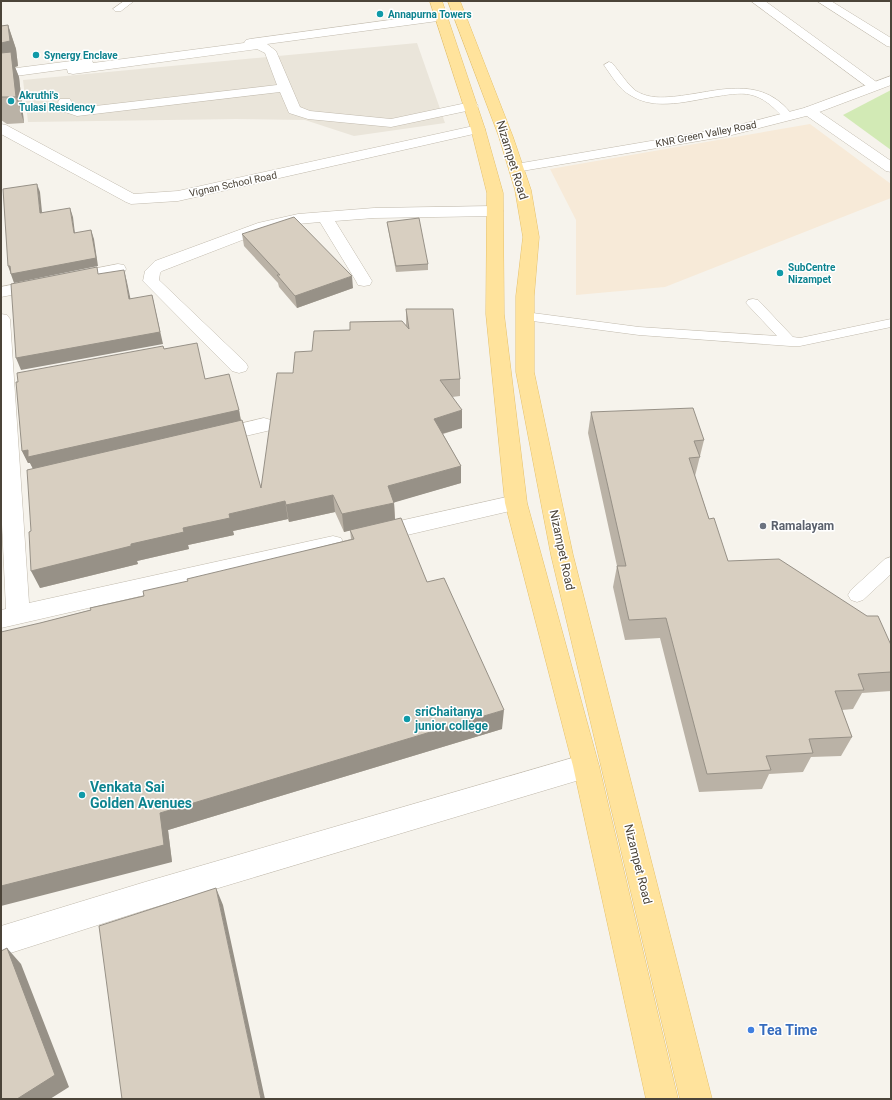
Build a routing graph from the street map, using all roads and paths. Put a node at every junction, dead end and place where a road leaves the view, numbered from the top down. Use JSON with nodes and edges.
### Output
{"nodes":[{"id":1,"x":130,"y":1,"type":"edge"},
{"id":2,"x":757,"y":1,"type":"edge"},
{"id":3,"x":823,"y":1,"type":"edge"},
{"id":4,"x":444,"y":6,"type":"edge"},
{"id":5,"x":118,"y":9,"type":"dead end"},
{"id":6,"x":891,"y":43,"type":"edge"},
{"id":7,"x":610,"y":65,"type":"dead end"},
{"id":8,"x":73,"y":70,"type":"dead end"},
{"id":9,"x":1,"y":74,"type":"edge"},
{"id":10,"x":891,"y":80,"type":"edge"},
{"id":11,"x":875,"y":86,"type":"junction"},
{"id":12,"x":284,"y":88,"type":"junction"},
{"id":13,"x":65,"y":102,"type":"dead end"},
{"id":14,"x":471,"y":106,"type":"junction"},
{"id":15,"x":809,"y":111,"type":"junction"},
{"id":16,"x":788,"y":116,"type":"junction"},
{"id":17,"x":1,"y":128,"type":"edge"},
{"id":18,"x":478,"y":129,"type":"junction"},
{"id":19,"x":516,"y":168,"type":"junction"},
{"id":20,"x":891,"y":168,"type":"edge"},
{"id":21,"x":495,"y":211,"type":"junction"},
{"id":22,"x":325,"y":217,"type":"junction"},
{"id":23,"x":512,"y":255,"type":"junction"},
{"id":24,"x":118,"y":269,"type":"edge"},
{"id":25,"x":364,"y":281,"type":"dead end"},
{"id":26,"x":1,"y":292,"type":"edge"},
{"id":27,"x":753,"y":303,"type":"dead end"},
{"id":28,"x":525,"y":316,"type":"junction"},
{"id":29,"x":1,"y":319,"type":"edge"},
{"id":30,"x":891,"y":323,"type":"edge"},
{"id":31,"x":790,"y":342,"type":"junction"},
{"id":32,"x":240,"y":367,"type":"dead end"},
{"id":33,"x":8,"y":380,"type":"edge"},
{"id":34,"x":264,"y":425,"type":"dead end"},
{"id":35,"x":194,"y":441,"type":"edge"},
{"id":36,"x":12,"y":483,"type":"edge"},
{"id":37,"x":516,"y":503,"type":"junction"},
{"id":38,"x":891,"y":564,"type":"edge"},
{"id":39,"x":857,"y":595,"type":"dead end"},
{"id":40,"x":9,"y":617,"type":"edge"},
{"id":41,"x":586,"y":766,"type":"junction"},
{"id":42,"x":1,"y":941,"type":"edge"},
{"id":43,"x":662,"y":1099,"type":"edge"},
{"id":44,"x":696,"y":1099,"type":"edge"}],
"edges":[{"from":1,"to":5,"type":"lane"},
{"from":2,"to":11,"type":"street"},
{"from":3,"to":6,"type":"street"},
{"from":4,"to":9,"type":"street"},
{"from":4,"to":14,"type":"main road","name":"Nizampet Road"},
{"from":4,"to":19,"type":"main road","name":"Nizampet Road"},
{"from":7,"to":16,"type":"lane"},
{"from":8,"to":12,"type":"street"},
{"from":10,"to":11,"type":"street","name":"KNR Green Valley Road"},
{"from":11,"to":15,"type":"street","name":"KNR Green Valley Road"},
{"from":12,"to":13,"type":"street"},
{"from":12,"to":14,"type":"street"},
{"from":14,"to":18,"type":"main road","name":"Nizampet Road"},
{"from":15,"to":16,"type":"street","name":"KNR Green Valley Road"},
{"from":15,"to":20,"type":"street"},
{"from":16,"to":19,"type":"street","name":"KNR Green Valley Road"},
{"from":17,"to":18,"type":"street","name":"Vignan School Road"},
{"from":18,"to":21,"type":"main road","name":"Nizampet Road"},
{"from":19,"to":23,"type":"main road","name":"Nizampet Road"},
{"from":21,"to":22,"type":"street"},
{"from":21,"to":23,"type":"main road","name":"Nizampet Road"},
{"from":22,"to":25,"type":"street"},
{"from":22,"to":32,"type":"street"},
{"from":23,"to":28,"type":"main road","name":"Nizampet Road"},
{"from":23,"to":37,"type":"main road","name":"Nizampet Road"},
{"from":24,"to":26,"type":"street"},
{"from":27,"to":31,"type":"lane"},
{"from":28,"to":31,"type":"lane"},
{"from":28,"to":44,"type":"main road","name":"Nizampet Road"},
{"from":29,"to":33,"type":"street"},
{"from":30,"to":31,"type":"lane"},
{"from":33,"to":36,"type":"street"},
{"from":34,"to":35,"type":"street"},
{"from":36,"to":40,"type":"street"},
{"from":37,"to":40,"type":"street"},
{"from":37,"to":41,"type":"main road","name":"Nizampet Road"},
{"from":38,"to":39,"type":"lane"},
{"from":41,"to":42,"type":"street"},
{"from":41,"to":43,"type":"main road","name":"Nizampet Road"}]}
